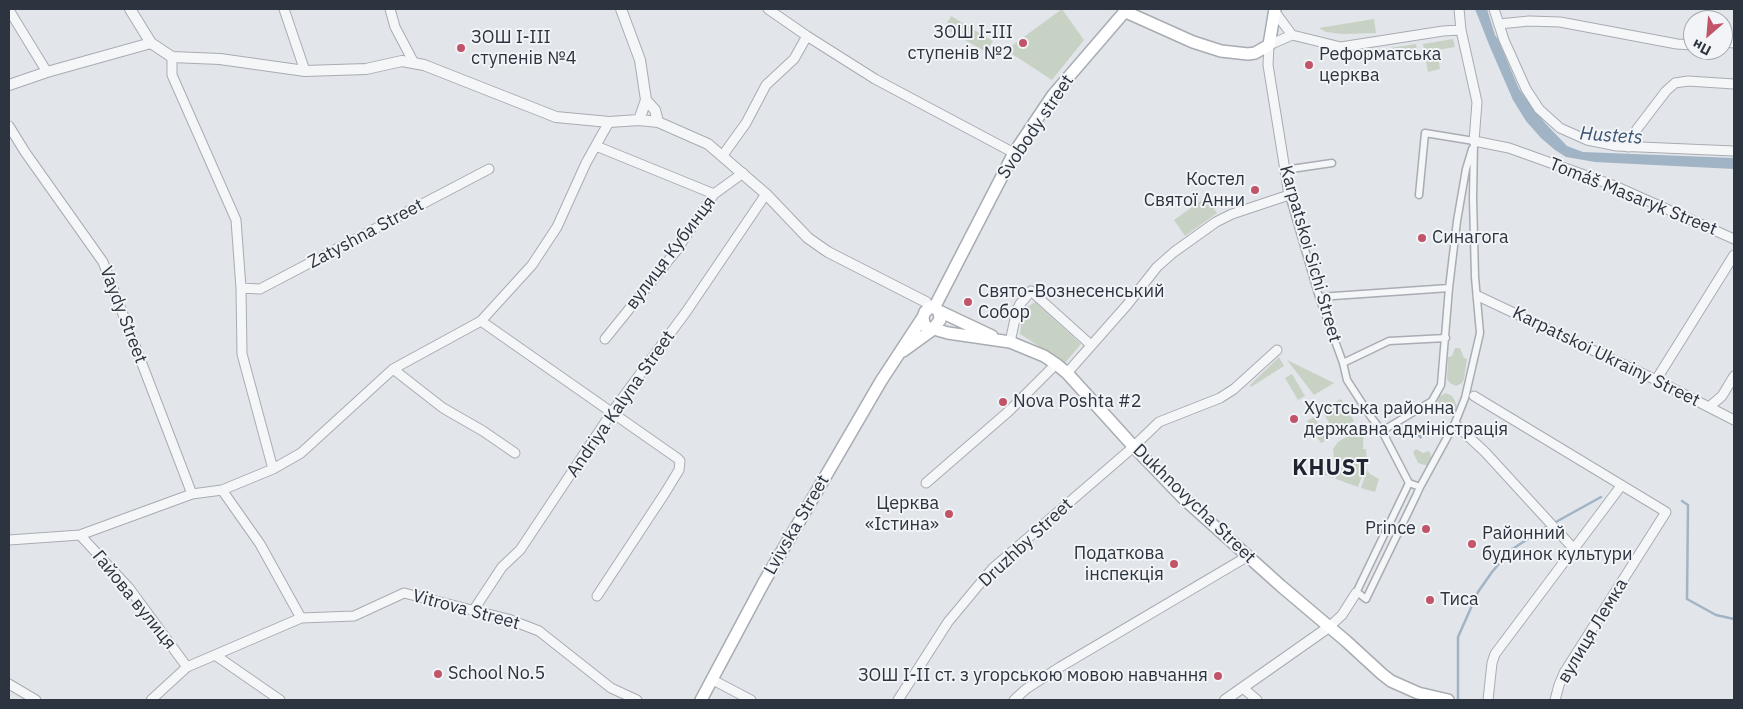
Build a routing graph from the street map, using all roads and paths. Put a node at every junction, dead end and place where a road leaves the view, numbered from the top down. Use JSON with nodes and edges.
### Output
{"nodes":[{"id":1,"x":130,"y":9,"type":"edge"},
{"id":2,"x":284,"y":9,"type":"edge"},
{"id":3,"x":390,"y":9,"type":"edge"},
{"id":4,"x":768,"y":9,"type":"edge"},
{"id":5,"x":1459,"y":9,"type":"edge"},
{"id":6,"x":1494,"y":9,"type":"edge"},
{"id":7,"x":9,"y":10,"type":"edge"},
{"id":8,"x":625,"y":10,"type":"edge"},
{"id":9,"x":1275,"y":10,"type":"edge"},
{"id":10,"x":1126,"y":11,"type":"edge"},
{"id":11,"x":1499,"y":24,"type":"junction"},
{"id":12,"x":1461,"y":30,"type":"junction"},
{"id":13,"x":1292,"y":35,"type":"junction"},
{"id":14,"x":807,"y":36,"type":"junction"},
{"id":15,"x":151,"y":43,"type":"junction"},
{"id":16,"x":1683,"y":44,"type":"edge"},
{"id":17,"x":1268,"y":45,"type":"junction"},
{"id":18,"x":172,"y":57,"type":"junction"},
{"id":19,"x":414,"y":63,"type":"junction"},
{"id":20,"x":305,"y":71,"type":"junction"},
{"id":21,"x":47,"y":72,"type":"junction"},
{"id":22,"x":1734,"y":84,"type":"edge"},
{"id":23,"x":9,"y":85,"type":"edge"},
{"id":24,"x":646,"y":100,"type":"junction"},
{"id":25,"x":639,"y":120,"type":"junction"},
{"id":26,"x":608,"y":122,"type":"junction"},
{"id":27,"x":658,"y":122,"type":"junction"},
{"id":28,"x":9,"y":126,"type":"edge"},
{"id":29,"x":1474,"y":141,"type":"junction"},
{"id":30,"x":596,"y":146,"type":"junction"},
{"id":31,"x":1628,"y":146,"type":"junction"},
{"id":32,"x":1734,"y":151,"type":"edge"},
{"id":33,"x":1014,"y":154,"type":"junction"},
{"id":34,"x":723,"y":155,"type":"junction"},
{"id":35,"x":1332,"y":163,"type":"dead end"},
{"id":36,"x":489,"y":169,"type":"dead end"},
{"id":37,"x":1291,"y":169,"type":"dead end"},
{"id":38,"x":743,"y":172,"type":"junction"},
{"id":39,"x":714,"y":194,"type":"junction"},
{"id":40,"x":766,"y":194,"type":"junction"},
{"id":41,"x":1289,"y":195,"type":"junction"},
{"id":42,"x":1419,"y":195,"type":"dead end"},
{"id":43,"x":1734,"y":239,"type":"edge"},
{"id":44,"x":1734,"y":255,"type":"edge"},
{"id":45,"x":241,"y":288,"type":"junction"},
{"id":46,"x":1449,"y":288,"type":"junction"},
{"id":47,"x":1478,"y":296,"type":"junction"},
{"id":48,"x":1319,"y":298,"type":"junction"},
{"id":49,"x":934,"y":308,"type":"junction"},
{"id":50,"x":923,"y":318,"type":"junction"},
{"id":51,"x":481,"y":321,"type":"junction"},
{"id":52,"x":933,"y":330,"type":"junction"},
{"id":53,"x":1446,"y":338,"type":"junction"},
{"id":54,"x":605,"y":339,"type":"dead end"},
{"id":55,"x":1008,"y":342,"type":"junction"},
{"id":56,"x":1091,"y":345,"type":"junction"},
{"id":57,"x":1277,"y":350,"type":"dead end"},
{"id":58,"x":899,"y":354,"type":"junction"},
{"id":59,"x":1343,"y":363,"type":"junction"},
{"id":60,"x":1056,"y":364,"type":"junction"},
{"id":61,"x":393,"y":369,"type":"junction"},
{"id":62,"x":1067,"y":373,"type":"junction"},
{"id":63,"x":1734,"y":376,"type":"edge"},
{"id":64,"x":1656,"y":380,"type":"junction"},
{"id":65,"x":1470,"y":394,"type":"junction"},
{"id":66,"x":1709,"y":407,"type":"junction"},
{"id":67,"x":612,"y":412,"type":"junction"},
{"id":68,"x":1734,"y":420,"type":"edge"},
{"id":69,"x":1456,"y":424,"type":"junction"},
{"id":70,"x":1382,"y":431,"type":"junction"},
{"id":71,"x":1134,"y":447,"type":"junction"},
{"id":72,"x":515,"y":453,"type":"dead end"},
{"id":73,"x":273,"y":469,"type":"junction"},
{"id":74,"x":926,"y":483,"type":"dead end"},
{"id":75,"x":1409,"y":483,"type":"junction"},
{"id":76,"x":1622,"y":486,"type":"junction"},
{"id":77,"x":1420,"y":488,"type":"junction"},
{"id":78,"x":222,"y":490,"type":"junction"},
{"id":79,"x":192,"y":494,"type":"junction"},
{"id":80,"x":80,"y":535,"type":"junction"},
{"id":81,"x":9,"y":540,"type":"edge"},
{"id":82,"x":1574,"y":549,"type":"junction"},
{"id":83,"x":1248,"y":556,"type":"junction"},
{"id":84,"x":1357,"y":593,"type":"junction"},
{"id":85,"x":597,"y":596,"type":"dead end"},
{"id":86,"x":473,"y":611,"type":"junction"},
{"id":87,"x":301,"y":618,"type":"junction"},
{"id":88,"x":1329,"y":627,"type":"junction"},
{"id":89,"x":215,"y":655,"type":"junction"},
{"id":90,"x":187,"y":667,"type":"junction"},
{"id":91,"x":713,"y":680,"type":"junction"},
{"id":92,"x":9,"y":684,"type":"edge"},
{"id":93,"x":1244,"y":688,"type":"junction"},
{"id":94,"x":36,"y":700,"type":"edge"},
{"id":95,"x":151,"y":700,"type":"edge"},
{"id":96,"x":280,"y":700,"type":"edge"},
{"id":97,"x":637,"y":700,"type":"edge"},
{"id":98,"x":701,"y":700,"type":"edge"},
{"id":99,"x":752,"y":700,"type":"edge"},
{"id":100,"x":898,"y":700,"type":"edge"},
{"id":101,"x":1014,"y":700,"type":"edge"},
{"id":102,"x":1225,"y":700,"type":"edge"},
{"id":103,"x":1257,"y":700,"type":"edge"},
{"id":104,"x":1448,"y":700,"type":"edge"},
{"id":105,"x":1488,"y":700,"type":"edge"},
{"id":106,"x":1555,"y":700,"type":"edge"}],
"edges":[{"from":1,"to":15,"type":"street"},
{"from":2,"to":20,"type":"street"},
{"from":3,"to":19,"type":"street"},
{"from":4,"to":14,"type":"street"},
{"from":5,"to":12,"type":"street"},
{"from":6,"to":11,"type":"street"},
{"from":7,"to":21,"type":"street"},
{"from":8,"to":24,"type":"street"},
{"from":9,"to":13,"type":"street"},
{"from":9,"to":17,"type":"main road","name":"Karpatskoi Sichi Street"},
{"from":10,"to":17,"type":"main road","name":"Svobody street"},
{"from":10,"to":33,"type":"main road","name":"Svobody street"},
{"from":11,"to":16,"type":"street"},
{"from":11,"to":31,"type":"street"},
{"from":12,"to":13,"type":"street"},
{"from":12,"to":29,"type":"street"},
{"from":13,"to":17,"type":"street"},
{"from":14,"to":33,"type":"street"},
{"from":14,"to":34,"type":"street"},
{"from":15,"to":18,"type":"street"},
{"from":15,"to":21,"type":"street"},
{"from":17,"to":41,"type":"street","name":"Karpatskoi Sichi Street"},
{"from":18,"to":20,"type":"street"},
{"from":18,"to":45,"type":"street"},
{"from":19,"to":20,"type":"street"},
{"from":19,"to":26,"type":"street"},
{"from":21,"to":23,"type":"street"},
{"from":22,"to":31,"type":"street"},
{"from":24,"to":25,"type":"street"},
{"from":24,"to":27,"type":"street"},
{"from":25,"to":26,"type":"street"},
{"from":25,"to":27,"type":"street"},
{"from":26,"to":30,"type":"street"},
{"from":27,"to":34,"type":"street"},
{"from":28,"to":79,"type":"street","name":"Vaydy Street"},
{"from":29,"to":42,"type":"street"},
{"from":29,"to":43,"type":"street","name":"Tomáš Masaryk Street"},
{"from":29,"to":46,"type":"street"},
{"from":29,"to":47,"type":"street"},
{"from":30,"to":39,"type":"street"},
{"from":30,"to":51,"type":"street"},
{"from":31,"to":32,"type":"street"},
{"from":33,"to":49,"type":"main road","name":"Svobody street"},
{"from":34,"to":38,"type":"street"},
{"from":35,"to":37,"type":"street"},
{"from":36,"to":45,"type":"street","name":"Zatyshna Street"},
{"from":38,"to":39,"type":"street","name":"вулиця Кубинця"},
{"from":38,"to":40,"type":"street"},
{"from":39,"to":54,"type":"street","name":"вулиця Кубинця"},
{"from":40,"to":49,"type":"street"},
{"from":40,"to":67,"type":"street","name":"Andriya Kalyna Street"},
{"from":41,"to":48,"type":"street","name":"Karpatskoi Sichi Street"},
{"from":41,"to":56,"type":"street"},
{"from":44,"to":64,"type":"street"},
{"from":45,"to":73,"type":"street"},
{"from":46,"to":48,"type":"street"},
{"from":46,"to":53,"type":"street"},
{"from":47,"to":64,"type":"street","name":"Karpatskoi Ukrainy Street"},
{"from":47,"to":65,"type":"street"},
{"from":48,"to":59,"type":"street","name":"Karpatskoi Sichi Street"},
{"from":49,"to":50,"type":"main road"},
{"from":49,"to":52,"type":"main road"},
{"from":49,"to":55,"type":"main road"},
{"from":50,"to":52,"type":"main road"},
{"from":50,"to":58,"type":"main road","name":"Lvivska Street"},
{"from":51,"to":61,"type":"street"},
{"from":51,"to":67,"type":"street"},
{"from":52,"to":55,"type":"main road"},
{"from":52,"to":58,"type":"main road","name":"Lvivska Street"},
{"from":53,"to":59,"type":"street"},
{"from":53,"to":70,"type":"street"},
{"from":55,"to":56,"type":"street"},
{"from":55,"to":60,"type":"main road","name":"Dukhnovycha Street"},
{"from":56,"to":62,"type":"street"},
{"from":57,"to":71,"type":"street","name":"Druzhby Street"},
{"from":58,"to":91,"type":"main road","name":"Lvivska Street"},
{"from":59,"to":70,"type":"street","name":"Karpatskoi Sichi Street"},
{"from":60,"to":62,"type":"main road","name":"Dukhnovycha Street"},
{"from":60,"to":74,"type":"street"},
{"from":61,"to":72,"type":"street"},
{"from":61,"to":73,"type":"street"},
{"from":62,"to":71,"type":"main road","name":"Dukhnovycha Street"},
{"from":63,"to":66,"type":"street"},
{"from":64,"to":66,"type":"street","name":"Karpatskoi Ukrainy Street"},
{"from":65,"to":69,"type":"street"},
{"from":65,"to":76,"type":"street"},
{"from":66,"to":68,"type":"street","name":"Karpatskoi Ukrainy Street"},
{"from":67,"to":85,"type":"street"},
{"from":67,"to":86,"type":"street","name":"Andriya Kalyna Street"},
{"from":69,"to":77,"type":"street"},
{"from":69,"to":82,"type":"street"},
{"from":70,"to":75,"type":"street","name":"Karpatskoi Sichi Street"},
{"from":71,"to":83,"type":"main road","name":"Dukhnovycha Street"},
{"from":71,"to":100,"type":"street","name":"Druzhby Street"},
{"from":73,"to":78,"type":"street"},
{"from":75,"to":77,"type":"street"},
{"from":75,"to":84,"type":"street"},
{"from":76,"to":82,"type":"street"},
{"from":76,"to":106,"type":"street","name":"вулиця Лемка"},
{"from":77,"to":84,"type":"street"},
{"from":78,"to":79,"type":"street"},
{"from":78,"to":87,"type":"street"},
{"from":79,"to":80,"type":"street"},
{"from":80,"to":81,"type":"street"},
{"from":80,"to":90,"type":"street","name":"Гайова вулиця"},
{"from":82,"to":105,"type":"street"},
{"from":83,"to":88,"type":"main road","name":"Dukhnovycha Street"},
{"from":83,"to":101,"type":"street"},
{"from":84,"to":88,"type":"street"},
{"from":86,"to":87,"type":"street","name":"Vitrova Street"},
{"from":86,"to":97,"type":"street","name":"Vitrova Street"},
{"from":87,"to":89,"type":"street","name":"Vitrova Street"},
{"from":88,"to":93,"type":"street"},
{"from":88,"to":104,"type":"main road"},
{"from":89,"to":90,"type":"street","name":"Vitrova Street"},
{"from":89,"to":96,"type":"street"},
{"from":90,"to":95,"type":"street","name":"Vitrova Street"},
{"from":91,"to":98,"type":"main road","name":"Lvivska Street"},
{"from":91,"to":99,"type":"street"},
{"from":92,"to":94,"type":"street"},
{"from":93,"to":102,"type":"street"},
{"from":93,"to":103,"type":"street"}]}
